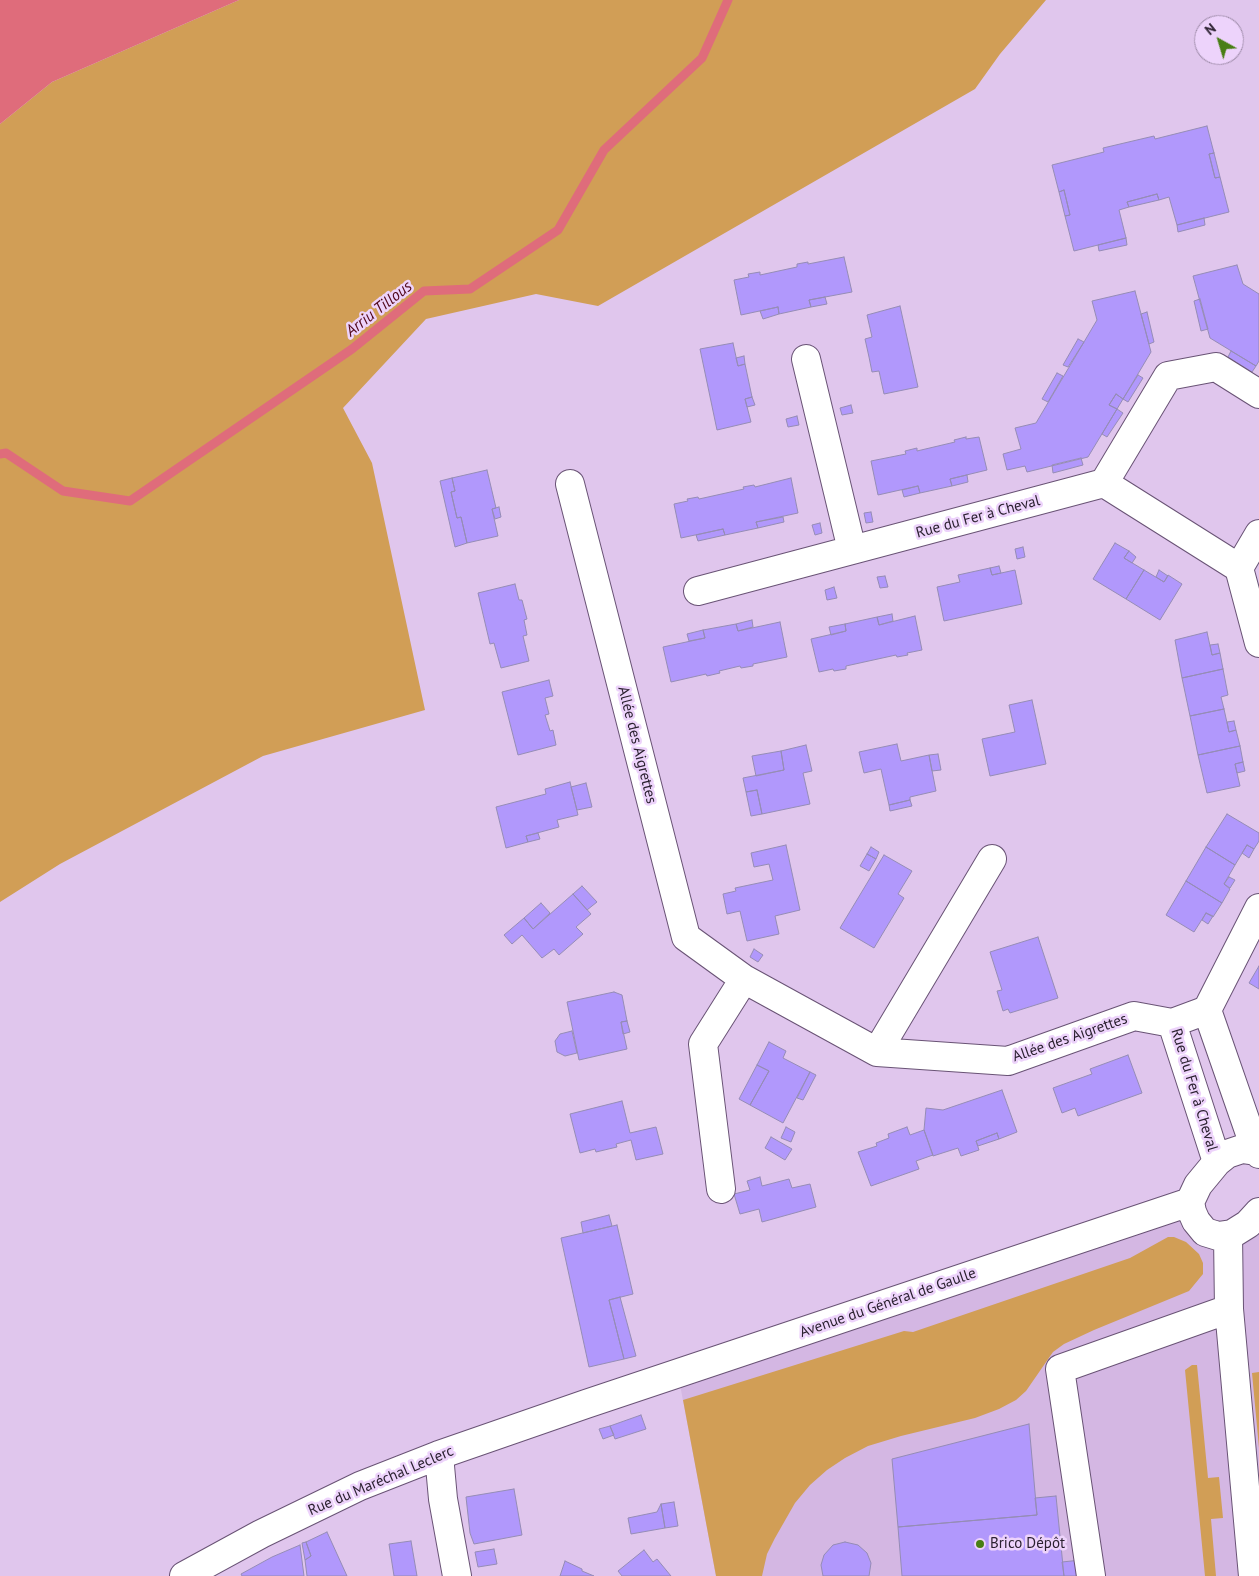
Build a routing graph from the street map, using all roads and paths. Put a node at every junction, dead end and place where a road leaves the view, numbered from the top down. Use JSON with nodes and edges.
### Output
{"nodes":[{"id":1,"x":806,"y":359,"type":"dead end"},
{"id":2,"x":1259,"y":394,"type":"edge"},
{"id":3,"x":1104,"y":483,"type":"junction"},
{"id":4,"x":570,"y":484,"type":"dead end"},
{"id":5,"x":1259,"y":534,"type":"edge"},
{"id":6,"x":852,"y":550,"type":"junction"},
{"id":7,"x":1239,"y":568,"type":"junction"},
{"id":8,"x":698,"y":591,"type":"dead end"},
{"id":9,"x":1259,"y":643,"type":"edge"},
{"id":10,"x":992,"y":859,"type":"dead end"},
{"id":11,"x":1259,"y":908,"type":"edge"},
{"id":12,"x":744,"y":979,"type":"junction"},
{"id":13,"x":1207,"y":1010,"type":"junction"},
{"id":14,"x":1172,"y":1023,"type":"junction"},
{"id":15,"x":877,"y":1052,"type":"junction"},
{"id":16,"x":1257,"y":1152,"type":"edge"},
{"id":17,"x":1217,"y":1162,"type":"junction"},
{"id":18,"x":721,"y":1189,"type":"dead end"},
{"id":19,"x":1190,"y":1202,"type":"junction"},
{"id":20,"x":1259,"y":1212,"type":"edge"},
{"id":21,"x":1228,"y":1235,"type":"junction"},
{"id":22,"x":1228,"y":1308,"type":"junction"},
{"id":23,"x":586,"y":1404,"type":"joint"},
{"id":24,"x":439,"y":1455,"type":"junction"},
{"id":25,"x":184,"y":1576,"type":"edge"},
{"id":26,"x":457,"y":1576,"type":"edge"},
{"id":27,"x":1091,"y":1576,"type":"edge"},
{"id":28,"x":1253,"y":1576,"type":"edge"}],
"edges":[{"from":1,"to":6,"type":"street"},
{"from":2,"to":3,"type":"street"},
{"from":3,"to":6,"type":"street","name":"Rue du Fer à Cheval"},
{"from":3,"to":7,"type":"street"},
{"from":4,"to":12,"type":"street","name":"Allée des Aigrettes"},
{"from":5,"to":7,"type":"street"},
{"from":6,"to":8,"type":"street","name":"Rue du Fer à Cheval"},
{"from":7,"to":9,"type":"street"},
{"from":10,"to":15,"type":"street"},
{"from":11,"to":13,"type":"street"},
{"from":12,"to":15,"type":"street","name":"Allée des Aigrettes"},
{"from":12,"to":18,"type":"street"},
{"from":13,"to":14,"type":"street","name":"Rue du Fer à Cheval"},
{"from":13,"to":16,"type":"street"},
{"from":14,"to":15,"type":"street","name":"Allée des Aigrettes"},
{"from":14,"to":17,"type":"street","name":"Rue du Fer à Cheval"},
{"from":16,"to":17,"type":"street"},
{"from":17,"to":19,"type":"street"},
{"from":19,"to":21,"type":"street"},
{"from":19,"to":23,"type":"street","name":"Avenue du Général de Gaulle"},
{"from":20,"to":21,"type":"street"},
{"from":21,"to":22,"type":"street"},
{"from":22,"to":27,"type":"street"},
{"from":22,"to":28,"type":"street"},
{"from":23,"to":24,"type":"street","name":"Rue du Maréchal Leclerc"},
{"from":24,"to":25,"type":"street","name":"Rue du Maréchal Leclerc"},
{"from":24,"to":26,"type":"street"}]}
